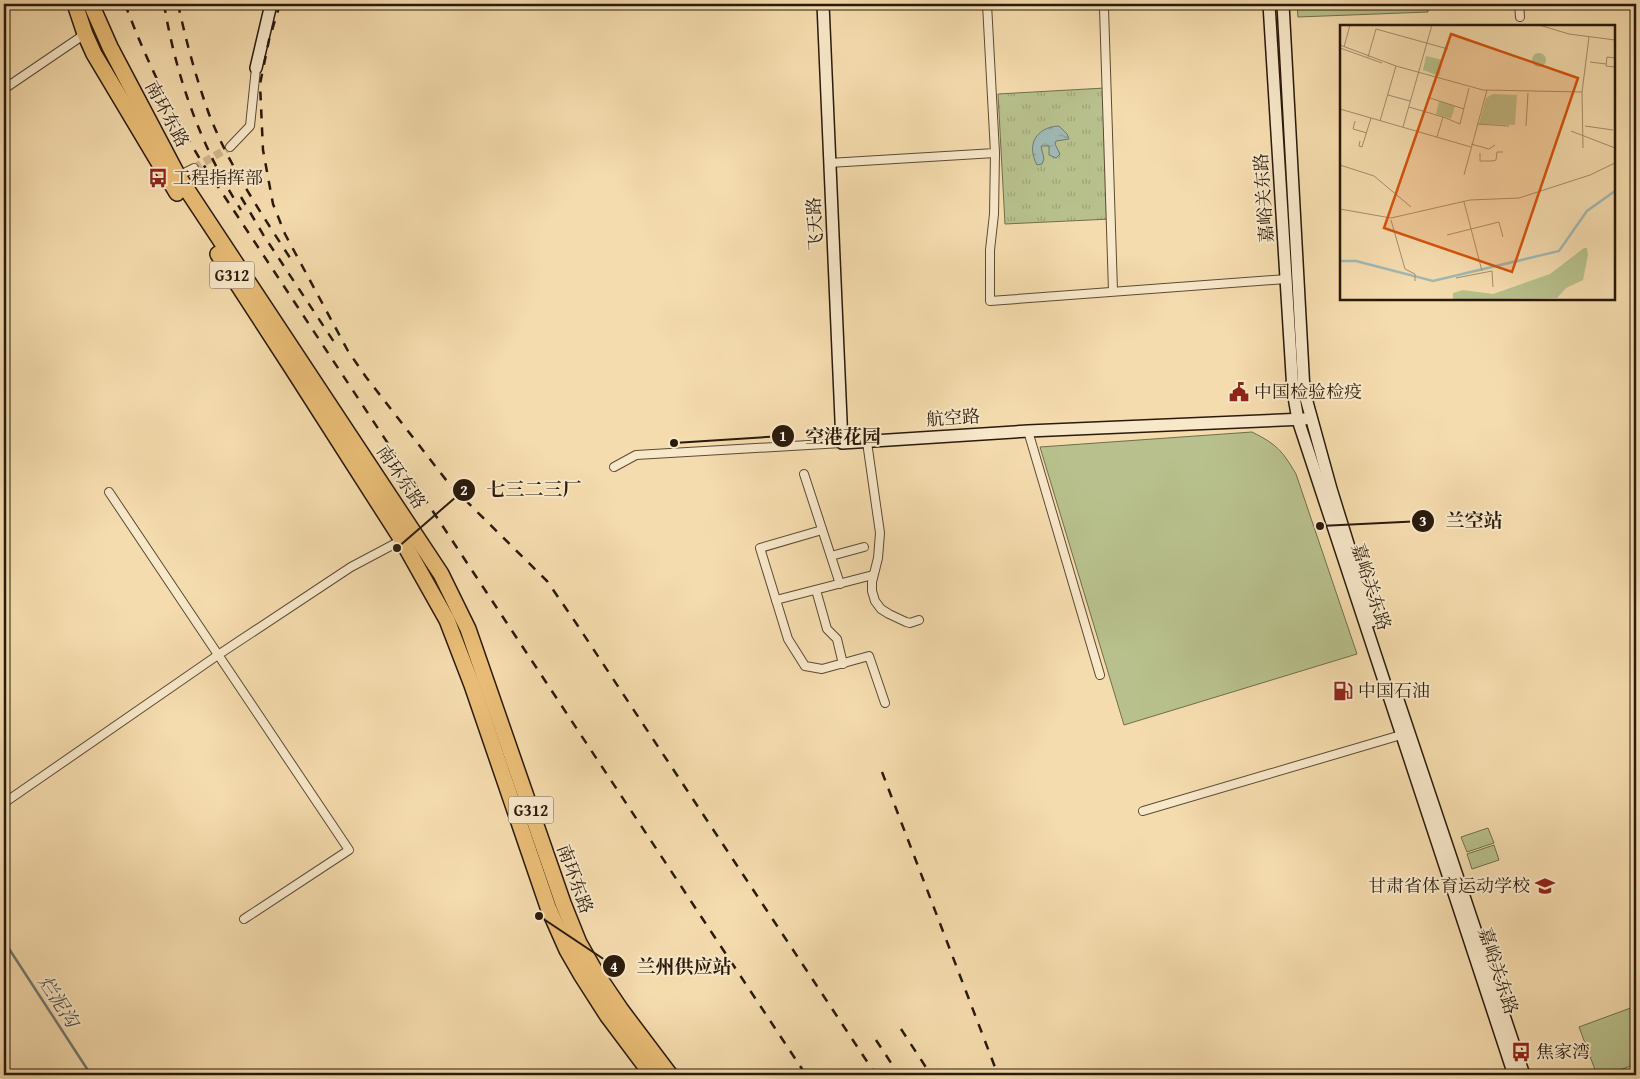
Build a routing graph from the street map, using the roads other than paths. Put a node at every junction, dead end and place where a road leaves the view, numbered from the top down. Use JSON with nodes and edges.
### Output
{"nodes":[{"id":1,"x":75,"y":4,"type":"edge"},
{"id":2,"x":91,"y":4,"type":"edge"},
{"id":3,"x":271,"y":4,"type":"edge"},
{"id":4,"x":822,"y":4,"type":"edge"},
{"id":5,"x":987,"y":4,"type":"edge"},
{"id":6,"x":1269,"y":4,"type":"edge"},
{"id":7,"x":1283,"y":4,"type":"edge"},
{"id":8,"x":1519,"y":4,"type":"edge"},
{"id":9,"x":1104,"y":8,"type":"dead end"},
{"id":10,"x":1520,"y":17,"type":"dead end"},
{"id":11,"x":85,"y":34,"type":"junction"},
{"id":12,"x":256,"y":68,"type":"joint"},
{"id":13,"x":4,"y":89,"type":"edge"},
{"id":14,"x":230,"y":147,"type":"tunnel mouth"},
{"id":15,"x":995,"y":153,"type":"junction"},
{"id":16,"x":829,"y":163,"type":"junction"},
{"id":17,"x":194,"y":168,"type":"tunnel mouth"},
{"id":18,"x":178,"y":176,"type":"junction"},
{"id":19,"x":1286,"y":279,"type":"junction"},
{"id":20,"x":1113,"y":291,"type":"junction"},
{"id":21,"x":1311,"y":419,"type":"junction"},
{"id":22,"x":1298,"y":420,"type":"junction"},
{"id":23,"x":1028,"y":431,"type":"junction"},
{"id":24,"x":867,"y":442,"type":"junction"},
{"id":25,"x":842,"y":443,"type":"junction"},
{"id":26,"x":614,"y":467,"type":"dead end"},
{"id":27,"x":804,"y":474,"type":"dead end"},
{"id":28,"x":110,"y":492,"type":"dead end"},
{"id":29,"x":822,"y":530,"type":"junction"},
{"id":30,"x":416,"y":533,"type":"junction"},
{"id":31,"x":402,"y":540,"type":"junction"},
{"id":32,"x":864,"y":547,"type":"dead end"},
{"id":33,"x":831,"y":556,"type":"junction"},
{"id":34,"x":873,"y":575,"type":"junction"},
{"id":35,"x":840,"y":584,"type":"junction"},
{"id":36,"x":816,"y":590,"type":"junction"},
{"id":37,"x":776,"y":600,"type":"junction"},
{"id":38,"x":919,"y":620,"type":"dead end"},
{"id":39,"x":218,"y":655,"type":"junction"},
{"id":40,"x":843,"y":664,"type":"junction"},
{"id":41,"x":1100,"y":675,"type":"dead end"},
{"id":42,"x":885,"y":703,"type":"dead end"},
{"id":43,"x":1401,"y":735,"type":"junction"},
{"id":44,"x":4,"y":803,"type":"edge"},
{"id":45,"x":1143,"y":811,"type":"dead end"},
{"id":46,"x":244,"y":918,"type":"dead end"},
{"id":47,"x":652,"y":1075,"type":"edge"},
{"id":48,"x":670,"y":1075,"type":"edge"},
{"id":49,"x":1514,"y":1075,"type":"edge"},
{"id":50,"x":1524,"y":1075,"type":"edge"}],
"edges":[{"from":1,"to":11,"type":"highway","name":"南环东路","number":"G312"},
{"from":2,"to":18,"type":"highway","name":"南环东路","number":"G312"},
{"from":3,"to":12,"type":"main road"},
{"from":4,"to":16,"type":"main road","name":"飞天路"},
{"from":5,"to":15,"type":"street"},
{"from":6,"to":19,"type":"main road","name":"嘉峪关东路"},
{"from":7,"to":21,"type":"main road","name":"嘉峪关东路"},
{"from":8,"to":10,"type":"street"},
{"from":9,"to":20,"type":"street"},
{"from":11,"to":13,"type":"street"},
{"from":11,"to":31,"type":"highway","name":"南环东路","number":"G312"},
{"from":12,"to":14,"type":"street"},
{"from":15,"to":16,"type":"street"},
{"from":15,"to":20,"type":"street"},
{"from":16,"to":25,"type":"main road","name":"飞天路"},
{"from":17,"to":18,"type":"street"},
{"from":18,"to":30,"type":"highway","name":"南环东路","number":"G312"},
{"from":19,"to":20,"type":"street"},
{"from":19,"to":22,"type":"main road","name":"嘉峪关东路"},
{"from":21,"to":22,"type":"main road","name":"航空路"},
{"from":21,"to":50,"type":"main road","name":"嘉峪关东路"},
{"from":22,"to":23,"type":"main road","name":"航空路"},
{"from":22,"to":43,"type":"main road","name":"嘉峪关东路"},
{"from":23,"to":24,"type":"main road","name":"航空路"},
{"from":23,"to":41,"type":"street"},
{"from":24,"to":25,"type":"main road","name":"航空路"},
{"from":24,"to":34,"type":"street"},
{"from":25,"to":26,"type":"street","name":"航空路"},
{"from":27,"to":29,"type":"street"},
{"from":28,"to":39,"type":"street"},
{"from":29,"to":33,"type":"street"},
{"from":29,"to":37,"type":"street"},
{"from":30,"to":31,"type":"street"},
{"from":30,"to":48,"type":"highway","name":"南环东路","number":"G312"},
{"from":31,"to":39,"type":"street"},
{"from":31,"to":47,"type":"highway","name":"南环东路","number":"G312"},
{"from":32,"to":33,"type":"street"},
{"from":33,"to":35,"type":"street"},
{"from":34,"to":35,"type":"street"},
{"from":34,"to":38,"type":"street"},
{"from":35,"to":36,"type":"street"},
{"from":36,"to":37,"type":"street"},
{"from":36,"to":40,"type":"street"},
{"from":37,"to":40,"type":"street"},
{"from":39,"to":44,"type":"street"},
{"from":39,"to":46,"type":"street"},
{"from":40,"to":42,"type":"street"},
{"from":43,"to":45,"type":"street"},
{"from":43,"to":49,"type":"main road","name":"嘉峪关东路"}]}
